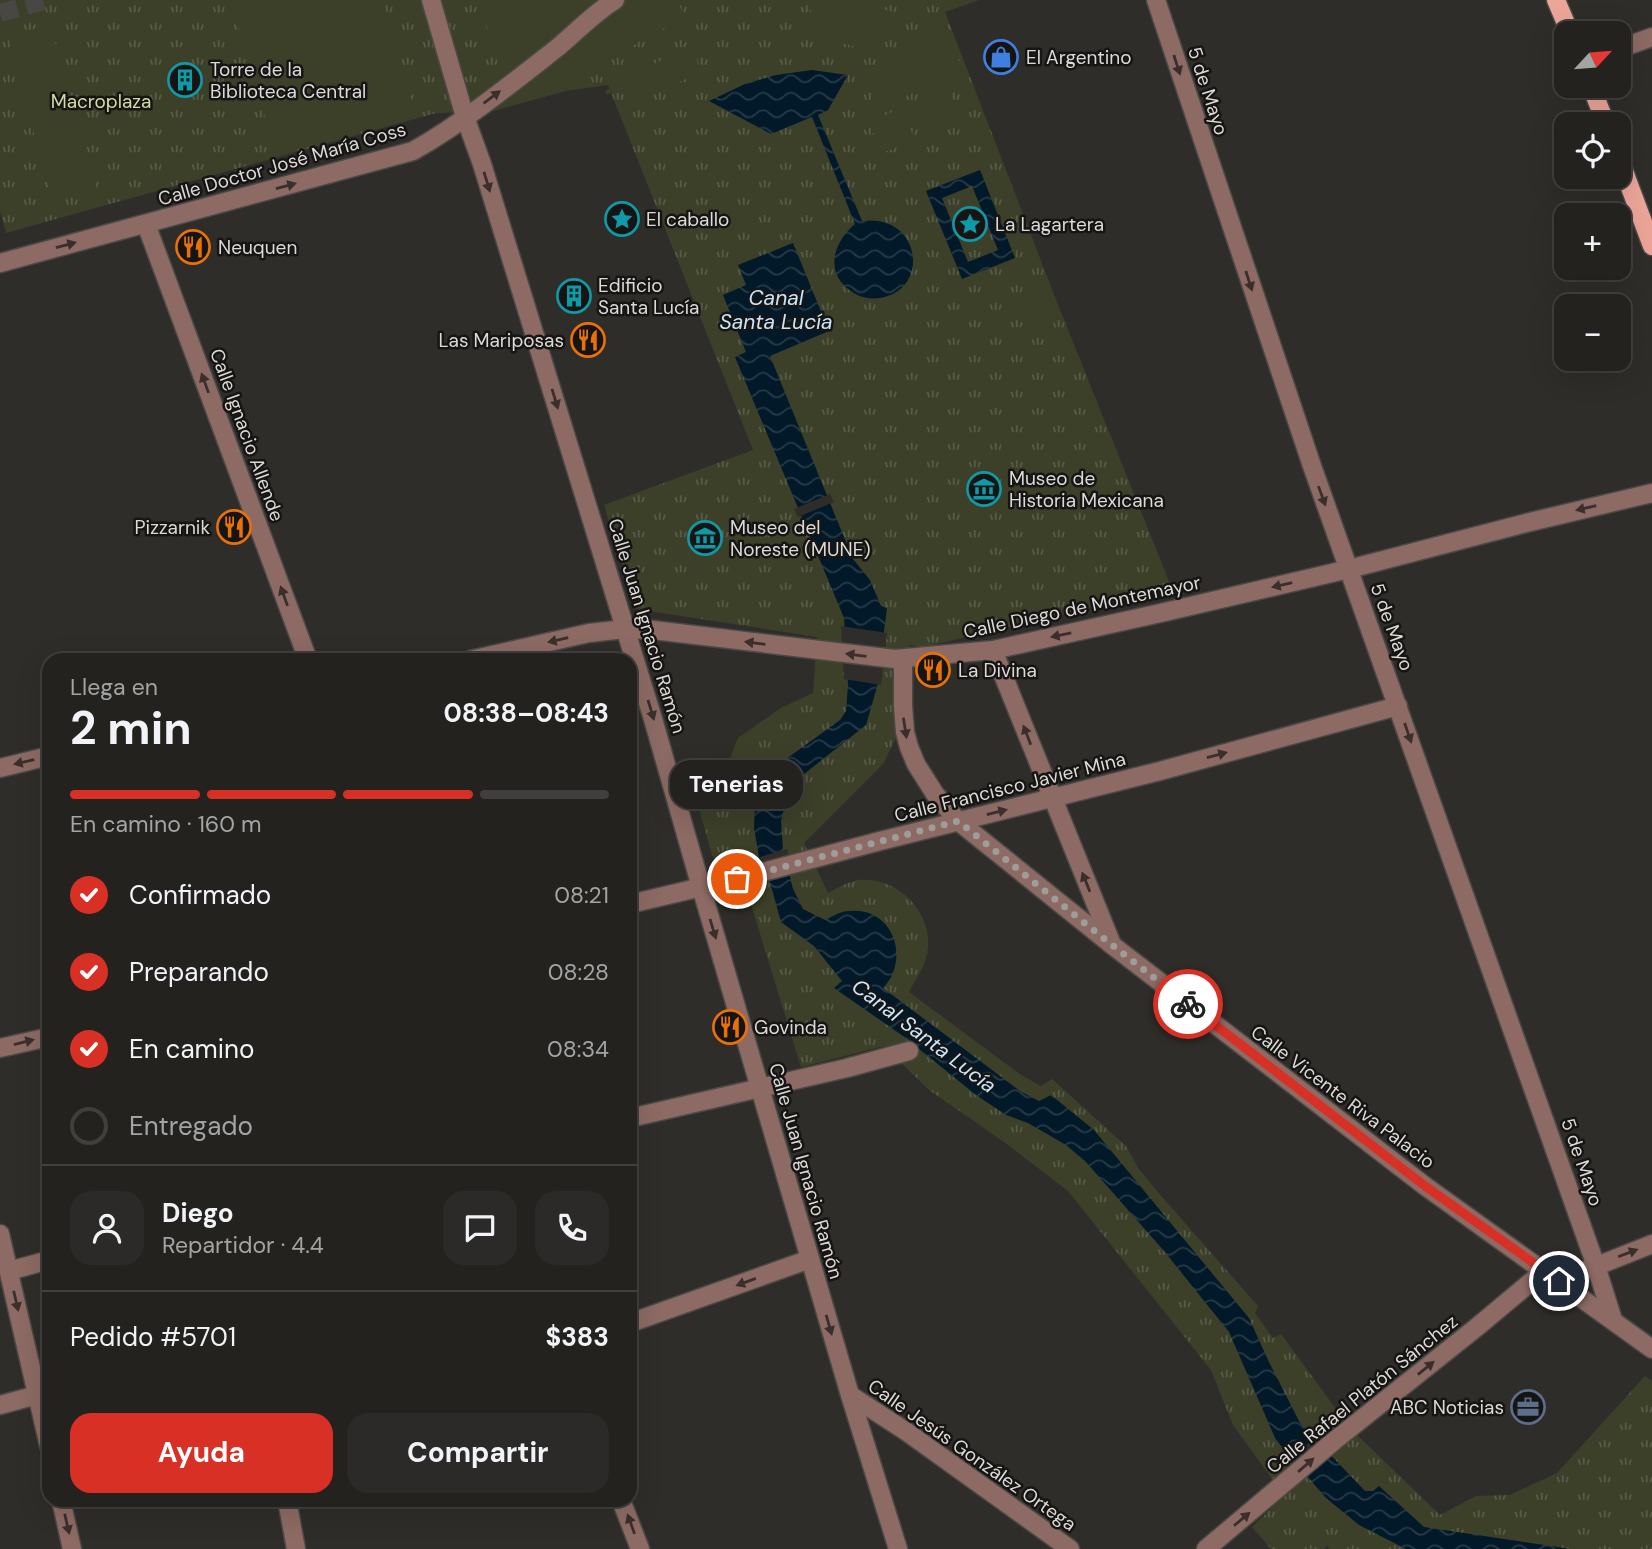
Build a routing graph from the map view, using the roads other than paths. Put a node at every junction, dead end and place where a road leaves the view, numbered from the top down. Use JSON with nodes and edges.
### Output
{"nodes":[{"id":1,"x":431,"y":0,"type":"edge"},
{"id":2,"x":615,"y":0,"type":"edge"},
{"id":3,"x":1156,"y":0,"type":"edge"},
{"id":4,"x":1556,"y":0,"type":"edge"},
{"id":5,"x":1565,"y":21,"type":"edge"},
{"id":6,"x":1652,"y":37,"type":"edge"},
{"id":7,"x":1631,"y":45,"type":"edge"},
{"id":8,"x":465,"y":117,"type":"junction"},
{"id":9,"x":1631,"y":189,"type":"edge"},
{"id":10,"x":146,"y":224,"type":"junction"},
{"id":11,"x":1652,"y":246,"type":"edge"},
{"id":12,"x":0,"y":263,"type":"edge"},
{"id":13,"x":1652,"y":493,"type":"edge"},
{"id":14,"x":1349,"y":569,"type":"junction"},
{"id":15,"x":625,"y":629,"type":"junction"},
{"id":16,"x":993,"y":650,"type":"junction"},
{"id":17,"x":305,"y":653,"type":"edge"},
{"id":18,"x":501,"y":653,"type":"edge"},
{"id":19,"x":632,"y":653,"type":"edge"},
{"id":20,"x":896,"y":659,"type":"junction"},
{"id":21,"x":637,"y":668,"type":"edge"},
{"id":22,"x":1398,"y":706,"type":"junction"},
{"id":23,"x":42,"y":758,"type":"edge"},
{"id":24,"x":0,"y":768,"type":"edge"},
{"id":25,"x":1052,"y":798,"type":"junction"},
{"id":26,"x":958,"y":821,"type":"junction"},
{"id":27,"x":701,"y":887,"type":"junction"},
{"id":28,"x":637,"y":902,"type":"edge"},
{"id":29,"x":1112,"y":945,"type":"junction"},
{"id":30,"x":42,"y":1039,"type":"edge"},
{"id":31,"x":0,"y":1048,"type":"edge"},
{"id":32,"x":909,"y":1051,"type":"dead end"},
{"id":33,"x":760,"y":1088,"type":"junction"},
{"id":34,"x":637,"y":1116,"type":"edge"},
{"id":35,"x":0,"y":1234,"type":"edge"},
{"id":36,"x":1652,"y":1244,"type":"edge"},
{"id":37,"x":810,"y":1259,"type":"junction"},
{"id":38,"x":42,"y":1263,"type":"edge"},
{"id":39,"x":1596,"y":1266,"type":"junction"},
{"id":40,"x":9,"y":1270,"type":"junction"},
{"id":41,"x":1551,"y":1276,"type":"junction"},
{"id":42,"x":1613,"y":1320,"type":"junction"},
{"id":43,"x":637,"y":1321,"type":"edge"},
{"id":44,"x":1652,"y":1349,"type":"edge"},
{"id":45,"x":37,"y":1395,"type":"junction"},
{"id":46,"x":850,"y":1395,"type":"junction"},
{"id":47,"x":0,"y":1405,"type":"edge"},
{"id":48,"x":42,"y":1416,"type":"edge"},
{"id":49,"x":63,"y":1507,"type":"edge"},
{"id":50,"x":288,"y":1507,"type":"edge"},
{"id":51,"x":624,"y":1507,"type":"edge"},
{"id":52,"x":72,"y":1549,"type":"edge"},
{"id":53,"x":296,"y":1549,"type":"edge"},
{"id":54,"x":640,"y":1549,"type":"edge"},
{"id":55,"x":898,"y":1549,"type":"edge"},
{"id":56,"x":1070,"y":1549,"type":"edge"},
{"id":57,"x":1206,"y":1549,"type":"edge"}],
"edges":[{"from":1,"to":8,"type":"street","name":"Calle Juan Ignacio Ramón"},
{"from":8,"to":2,"type":"street","name":"Calle Doctor José María Coss","one_way":true},
{"from":3,"to":14,"type":"street","name":"5 de Mayo","one_way":true},
{"from":4,"to":5,"type":"main road"},
{"from":6,"to":7,"type":"street"},
{"from":10,"to":8,"type":"street","name":"Calle Doctor José María Coss","one_way":true},
{"from":8,"to":15,"type":"street","name":"Calle Juan Ignacio Ramón","one_way":true},
{"from":9,"to":11,"type":"main road"},
{"from":12,"to":10,"type":"street","name":"Calle Doctor José María Coss","one_way":true},
{"from":17,"to":10,"type":"street","name":"Calle Ignacio Allende","one_way":true},
{"from":13,"to":14,"type":"street","name":"Calle Diego de Montemayor","one_way":true},
{"from":14,"to":16,"type":"street","name":"Calle Diego de Montemayor","one_way":true},
{"from":14,"to":22,"type":"street","name":"5 de Mayo"},
{"from":15,"to":18,"type":"street","name":"Calle Diego de Montemayor","one_way":true},
{"from":15,"to":19,"type":"street","name":"Calle Juan Ignacio Ramón","one_way":true},
{"from":20,"to":15,"type":"street","name":"Calle Diego de Montemayor","one_way":true},
{"from":16,"to":20,"type":"street","name":"Calle Diego de Montemayor"},
{"from":25,"to":16,"type":"street","one_way":true},
{"from":20,"to":26,"type":"street","name":"Calle Vicente Riva Palacio","one_way":true},
{"from":21,"to":27,"type":"street","name":"Calle Juan Ignacio Ramón","one_way":true},
{"from":25,"to":22,"type":"street","name":"Calle Francisco Javier Mina","one_way":true},
{"from":22,"to":39,"type":"street","name":"5 de Mayo","one_way":true},
{"from":23,"to":24,"type":"street","one_way":true},
{"from":26,"to":25,"type":"street","name":"Calle Francisco Javier Mina","one_way":true},
{"from":29,"to":25,"type":"street","one_way":true},
{"from":26,"to":27,"type":"street","name":"Calle Francisco Javier Mina"},
{"from":26,"to":29,"type":"street","name":"Calle Vicente Riva Palacio"},
{"from":27,"to":28,"type":"street","name":"Calle Francisco Javier Mina"},
{"from":27,"to":33,"type":"street","name":"Calle Juan Ignacio Ramón","one_way":true},
{"from":29,"to":41,"type":"street","name":"Calle Vicente Riva Palacio"},
{"from":31,"to":30,"type":"street","one_way":true},
{"from":32,"to":33,"type":"street"},
{"from":33,"to":34,"type":"street"},
{"from":33,"to":37,"type":"street","name":"Calle Juan Ignacio Ramón"},
{"from":35,"to":40,"type":"street"},
{"from":39,"to":36,"type":"street","name":"Calle Rafael Platón Sánchez","one_way":true},
{"from":37,"to":43,"type":"street","one_way":true},
{"from":37,"to":46,"type":"street","name":"Calle Juan Ignacio Ramón","one_way":true},
{"from":38,"to":40,"type":"street"},
{"from":39,"to":41,"type":"street","name":"Calle Rafael Platón Sánchez"},
{"from":39,"to":42,"type":"street","name":"5 de Mayo"},
{"from":40,"to":45,"type":"street","one_way":true},
{"from":41,"to":42,"type":"street","name":"Calle Vicente Riva Palacio"},
{"from":57,"to":41,"type":"street","name":"Calle Rafael Platón Sánchez","one_way":true},
{"from":42,"to":44,"type":"street","name":"Calle Vicente Riva Palacio"},
{"from":45,"to":47,"type":"street"},
{"from":45,"to":48,"type":"street"},
{"from":46,"to":55,"type":"street","name":"Calle Juan Ignacio Ramón"},
{"from":46,"to":56,"type":"street","name":"Calle Jesús González Ortega"},
{"from":49,"to":52,"type":"street","one_way":true},
{"from":50,"to":53,"type":"street"},
{"from":54,"to":51,"type":"street","one_way":true}]}
